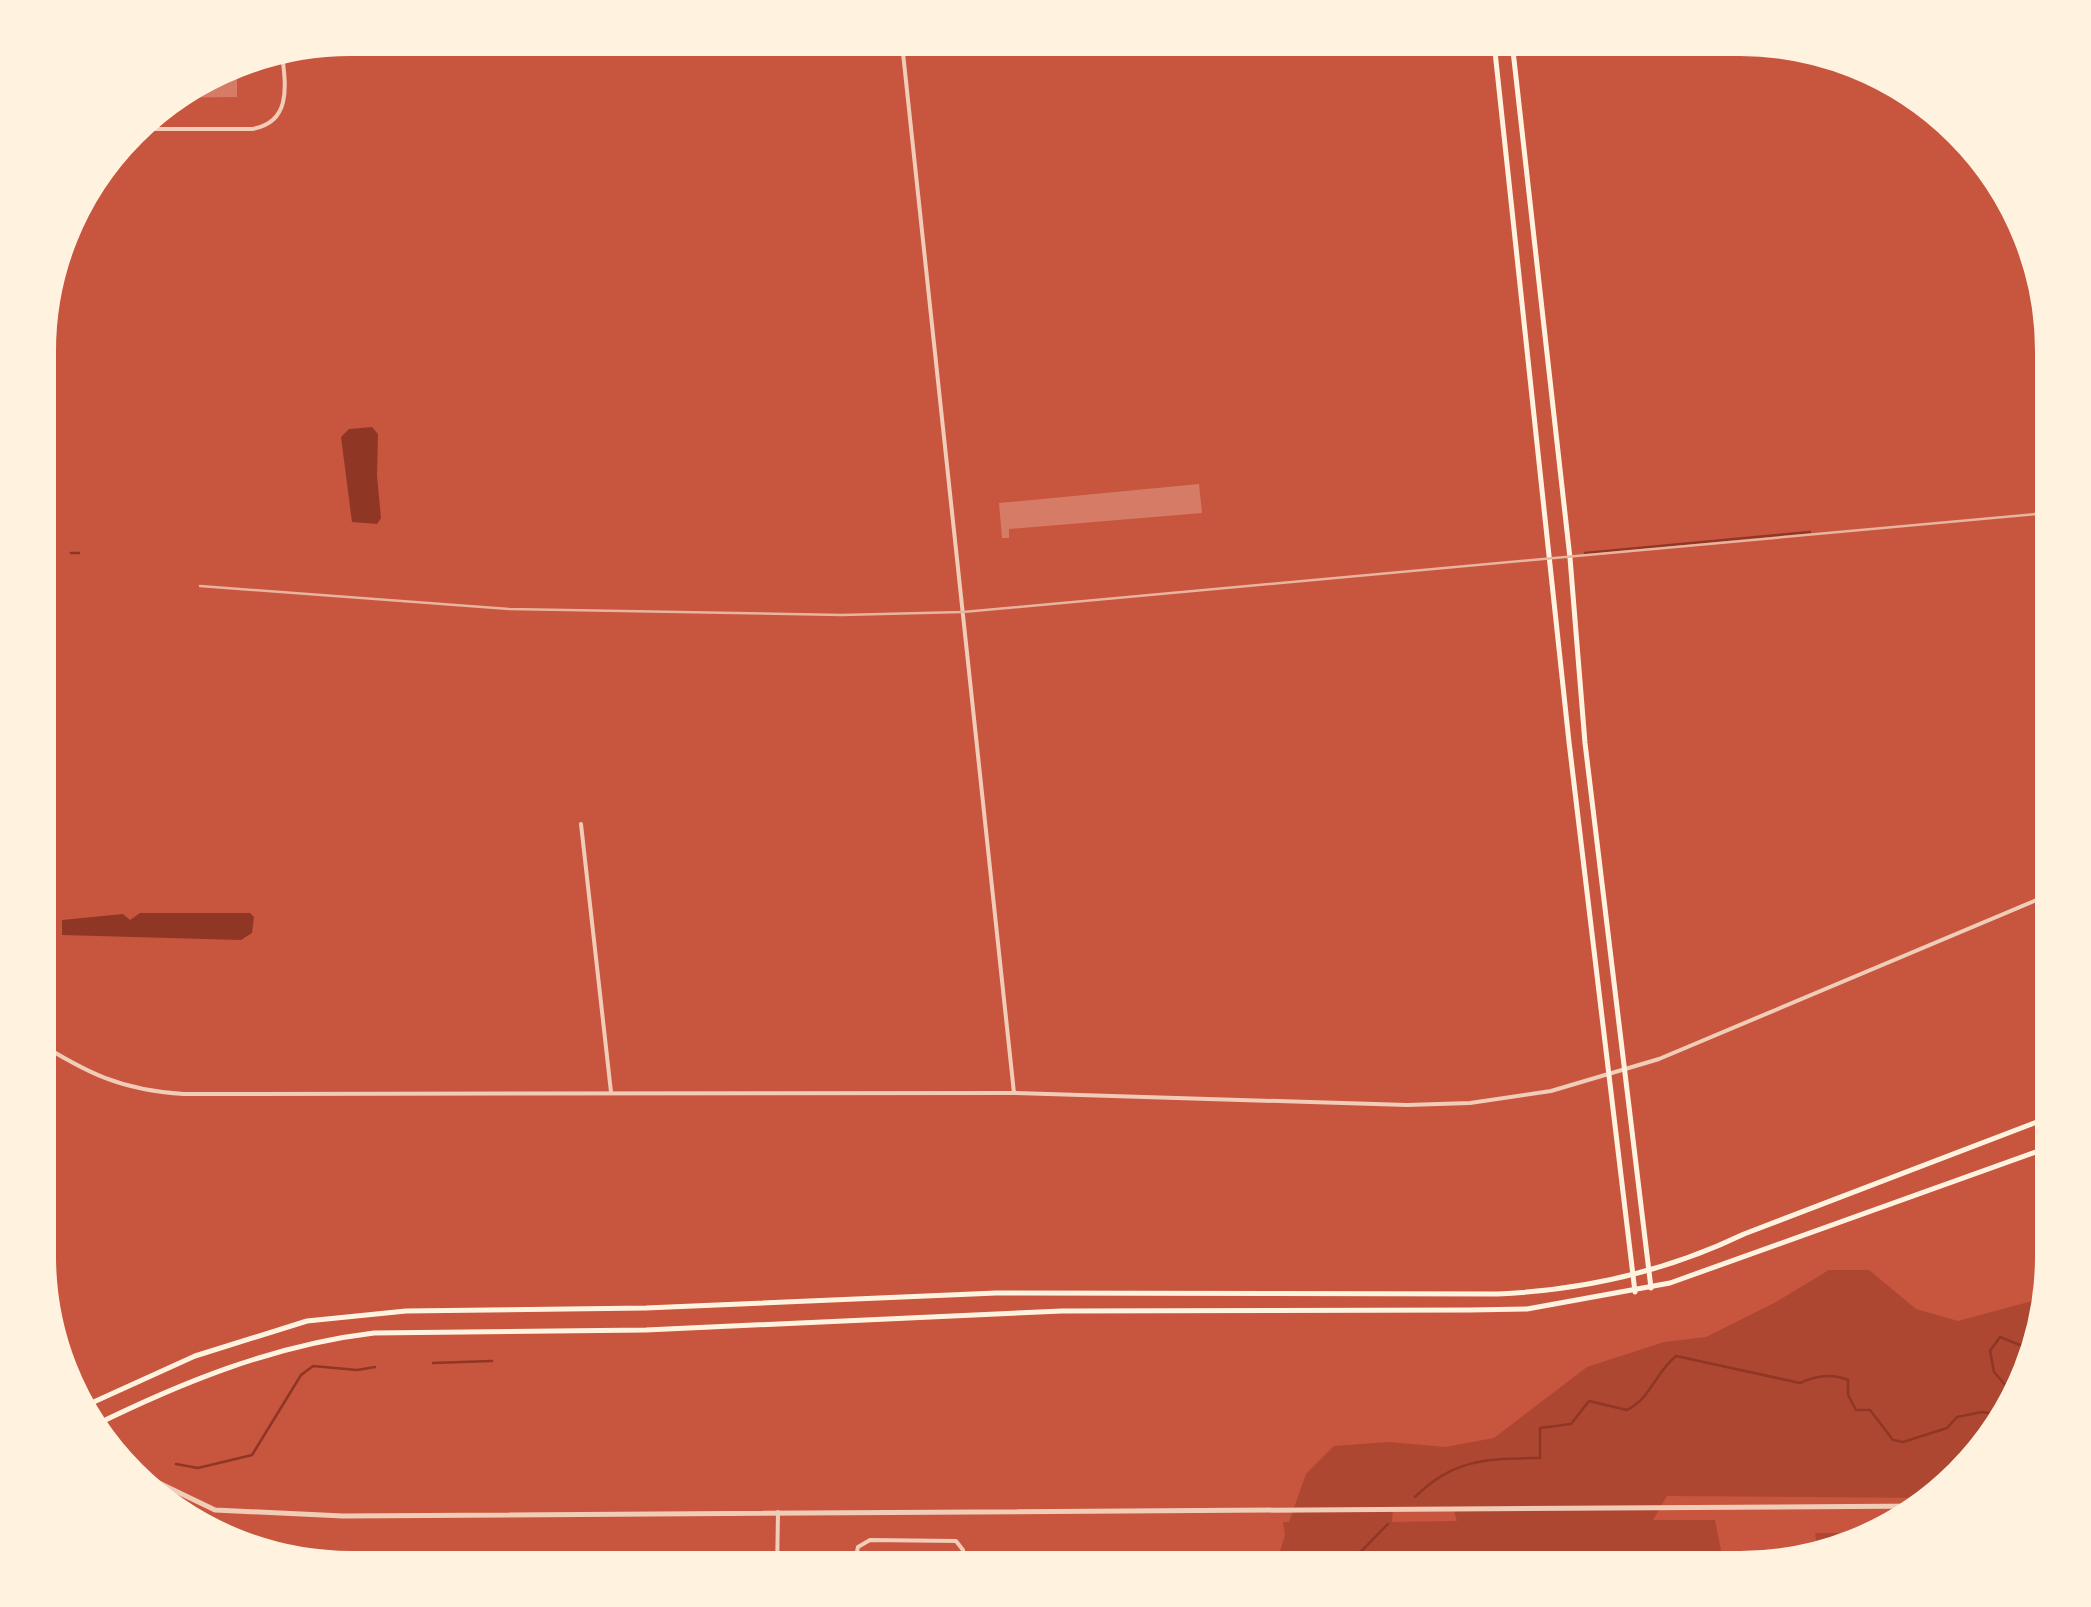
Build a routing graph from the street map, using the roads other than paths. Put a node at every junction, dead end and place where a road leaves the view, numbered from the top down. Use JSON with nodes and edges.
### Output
{"nodes":[{"id":1,"x":903,"y":51,"type":"edge"},
{"id":2,"x":1495,"y":51,"type":"edge"},
{"id":3,"x":1513,"y":51,"type":"edge"},
{"id":4,"x":281,"y":58,"type":"edge"},
{"id":5,"x":148,"y":130,"type":"edge"},
{"id":6,"x":581,"y":824,"type":"dead end"},
{"id":7,"x":2040,"y":898,"type":"edge"},
{"id":8,"x":53,"y":1052,"type":"joint"},
{"id":9,"x":51,"y":1056,"type":"edge"},
{"id":10,"x":1625,"y":1068,"type":"junction"},
{"id":11,"x":1608,"y":1074,"type":"junction"},
{"id":12,"x":611,"y":1092,"type":"junction"},
{"id":13,"x":1014,"y":1093,"type":"junction"},
{"id":14,"x":2040,"y":1121,"type":"edge"},
{"id":15,"x":2040,"y":1151,"type":"edge"},
{"id":16,"x":1648,"y":1272,"type":"junction"},
{"id":17,"x":1633,"y":1275,"type":"junction"},
{"id":18,"x":1651,"y":1288,"type":"junction"},
{"id":19,"x":1636,"y":1292,"type":"junction"},
{"id":20,"x":90,"y":1404,"type":"edge"},
{"id":21,"x":103,"y":1425,"type":"edge"},
{"id":22,"x":150,"y":1479,"type":"edge"},
{"id":23,"x":1907,"y":1506,"type":"edge"},
{"id":24,"x":778,"y":1512,"type":"junction"},
{"id":25,"x":778,"y":1556,"type":"edge"},
{"id":26,"x":856,"y":1556,"type":"edge"},
{"id":27,"x":964,"y":1556,"type":"edge"}],
"edges":[{"from":1,"to":13,"type":"street"},
{"from":2,"to":11,"type":"main road"},
{"from":3,"to":10,"type":"main road"},
{"from":4,"to":5,"type":"street"},
{"from":6,"to":12,"type":"street"},
{"from":7,"to":10,"type":"street"},
{"from":8,"to":9,"type":"street"},
{"from":8,"to":12,"type":"street"},
{"from":10,"to":11,"type":"street"},
{"from":10,"to":16,"type":"main road"},
{"from":11,"to":13,"type":"street"},
{"from":11,"to":17,"type":"main road"},
{"from":12,"to":13,"type":"street"},
{"from":14,"to":16,"type":"main road"},
{"from":15,"to":18,"type":"main road"},
{"from":16,"to":17,"type":"main road"},
{"from":16,"to":18,"type":"main road"},
{"from":17,"to":19,"type":"main road"},
{"from":17,"to":20,"type":"main road"},
{"from":18,"to":19,"type":"main road"},
{"from":19,"to":21,"type":"main road"},
{"from":22,"to":24,"type":"street"},
{"from":23,"to":24,"type":"street"},
{"from":24,"to":25,"type":"street"},
{"from":26,"to":27,"type":"street"}]}
